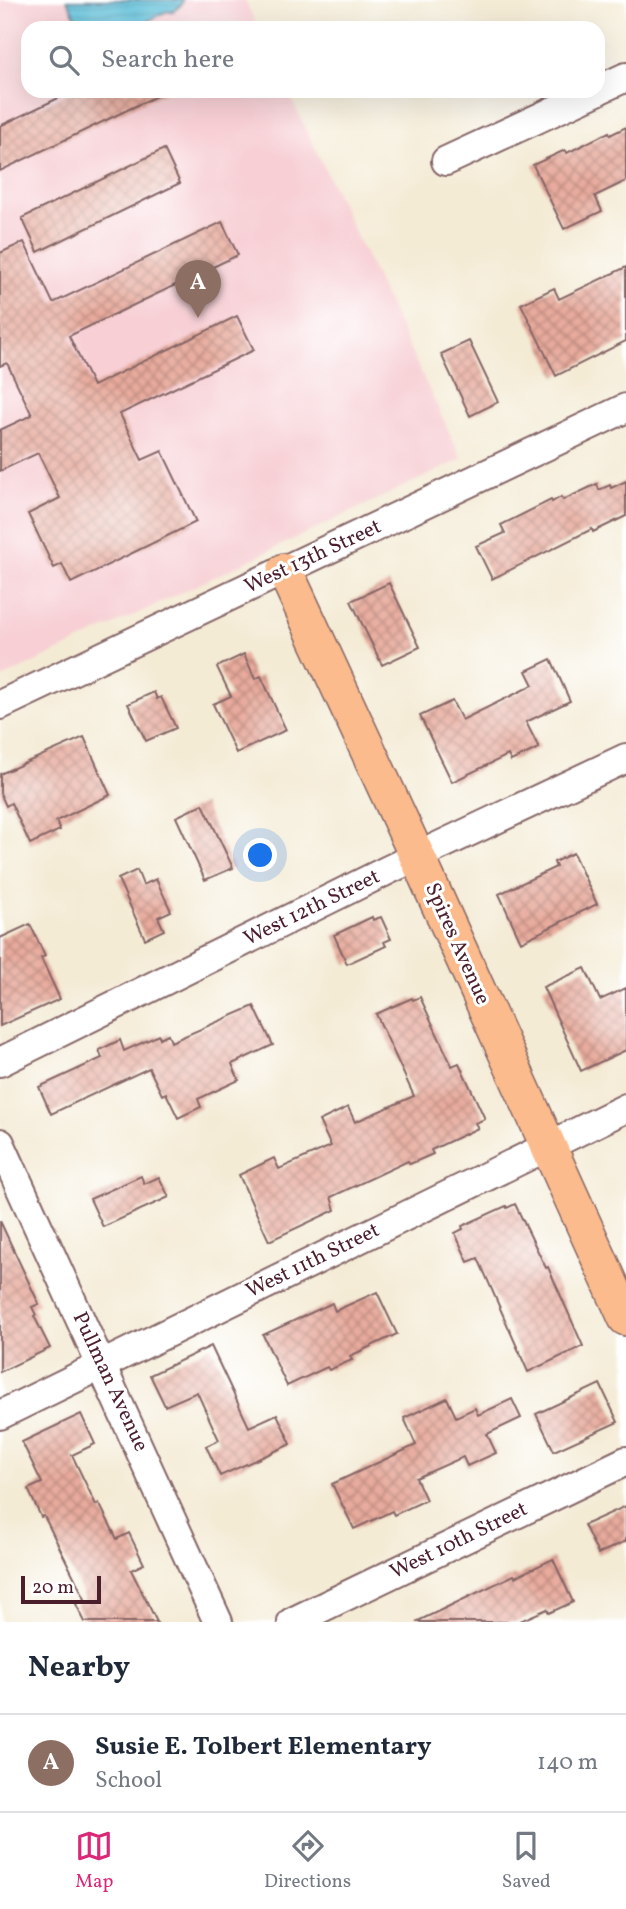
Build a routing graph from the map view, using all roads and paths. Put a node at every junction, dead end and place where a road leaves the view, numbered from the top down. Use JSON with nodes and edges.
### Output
{"nodes":[{"id":1,"x":626,"y":77,"type":"edge"},
{"id":2,"x":605,"y":87,"type":"edge"},
{"id":3,"x":582,"y":98,"type":"edge"},
{"id":4,"x":446,"y":161,"type":"dead end"},
{"id":5,"x":626,"y":408,"type":"edge"},
{"id":6,"x":285,"y":571,"type":"junction"},
{"id":7,"x":0,"y":705,"type":"edge"},
{"id":8,"x":626,"y":758,"type":"edge"},
{"id":9,"x":417,"y":856,"type":"junction"},
{"id":10,"x":0,"y":1062,"type":"edge"},
{"id":11,"x":626,"y":1108,"type":"edge"},
{"id":12,"x":0,"y":1143,"type":"edge"},
{"id":13,"x":548,"y":1145,"type":"junction"},
{"id":14,"x":626,"y":1318,"type":"edge"},
{"id":15,"x":102,"y":1366,"type":"junction"},
{"id":16,"x":0,"y":1415,"type":"edge"},
{"id":17,"x":626,"y":1461,"type":"edge"},
{"id":18,"x":218,"y":1622,"type":"edge"},
{"id":19,"x":292,"y":1622,"type":"edge"}],
"edges":[{"from":1,"to":2,"type":"street"},
{"from":3,"to":4,"type":"street"},
{"from":5,"to":6,"type":"street","name":"West 13th Street"},
{"from":6,"to":7,"type":"street","name":"West 13th Street"},
{"from":6,"to":9,"type":"main road","name":"Spires Avenue"},
{"from":8,"to":9,"type":"street","name":"West 12th Street"},
{"from":9,"to":10,"type":"street","name":"West 12th Street"},
{"from":9,"to":13,"type":"main road","name":"Spires Avenue"},
{"from":11,"to":13,"type":"street","name":"West 11th Street"},
{"from":12,"to":15,"type":"street","name":"Pullman Avenue"},
{"from":13,"to":14,"type":"main road","name":"Spires Avenue"},
{"from":13,"to":15,"type":"street","name":"West 11th Street"},
{"from":15,"to":16,"type":"street","name":"West 11th Street"},
{"from":15,"to":18,"type":"street","name":"Pullman Avenue"},
{"from":17,"to":19,"type":"street","name":"West 10th Street"}]}
